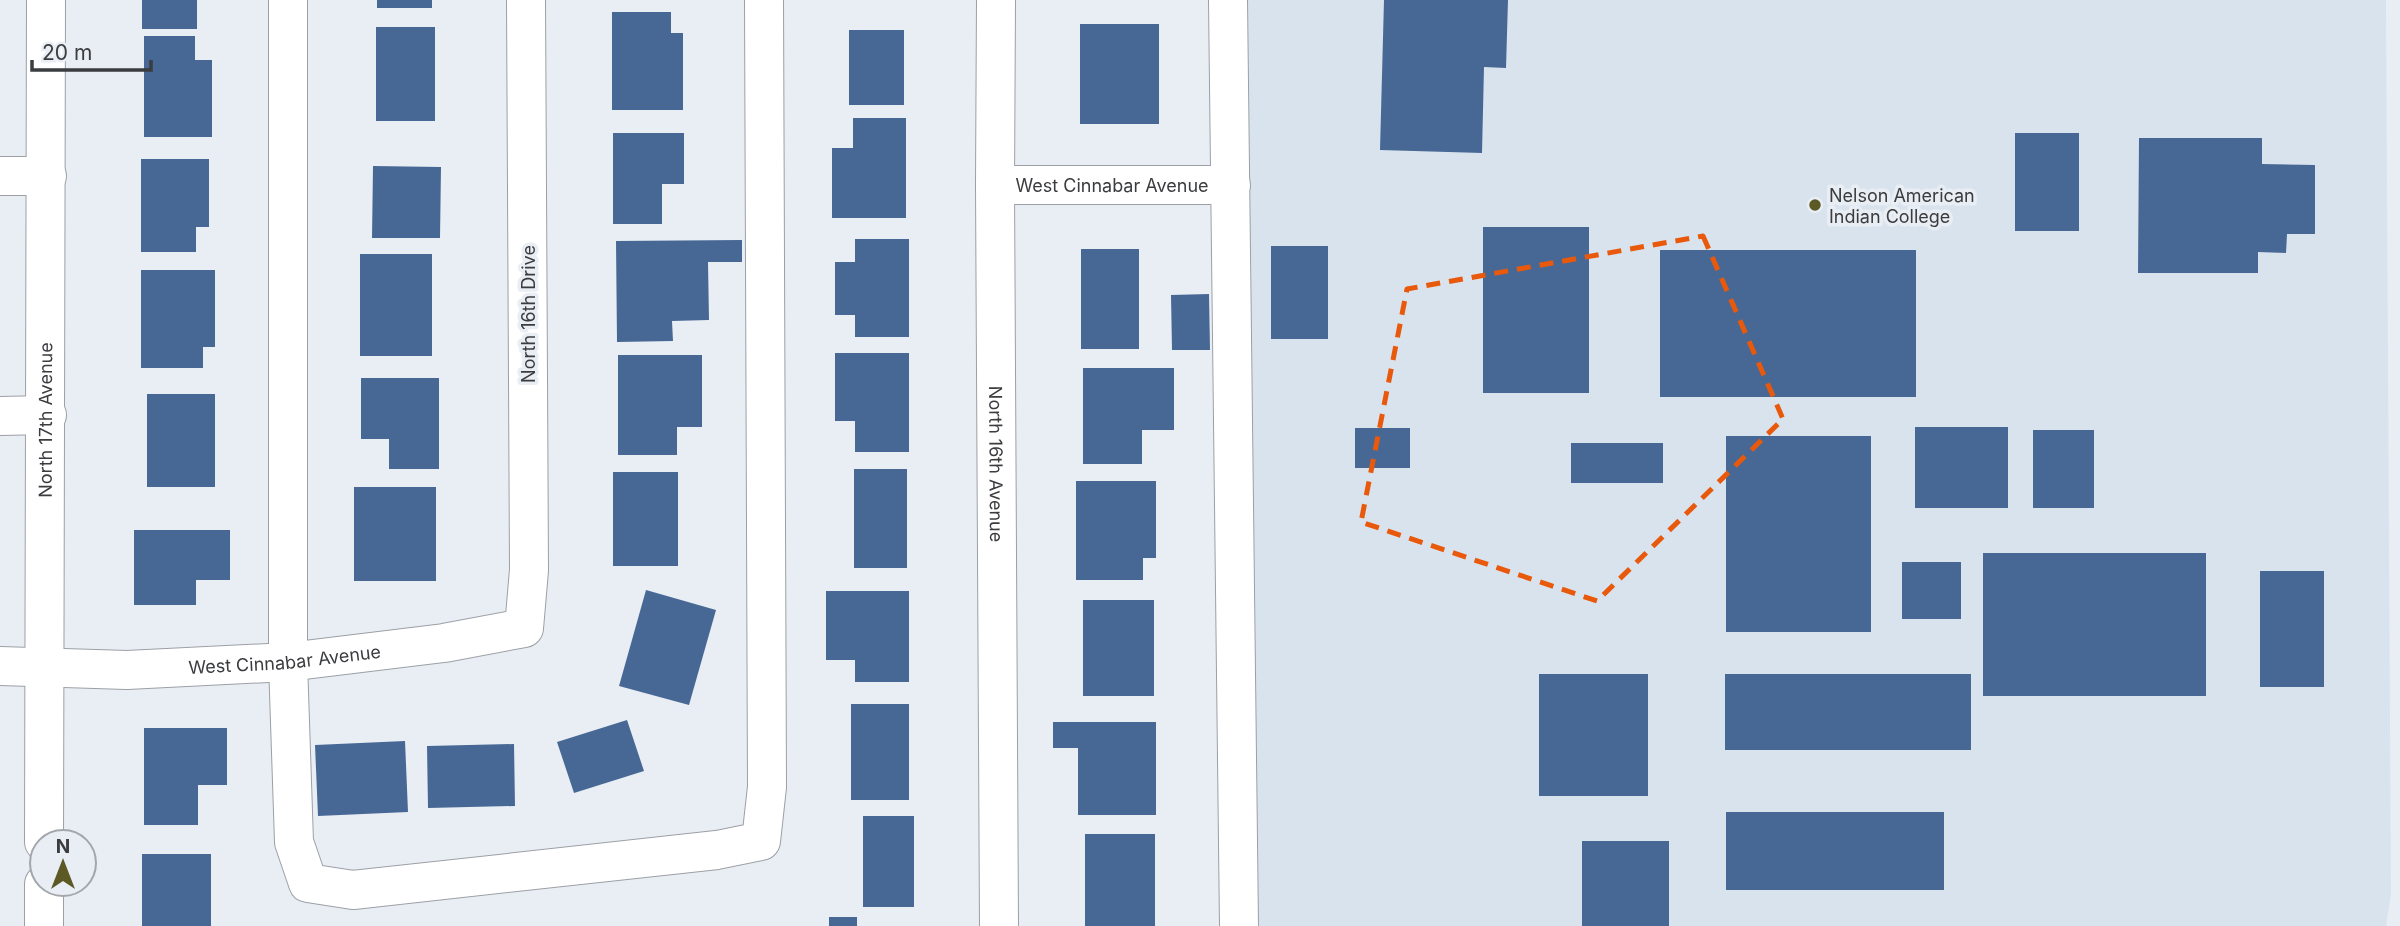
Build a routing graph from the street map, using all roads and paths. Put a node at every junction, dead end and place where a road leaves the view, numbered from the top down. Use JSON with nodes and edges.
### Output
{"nodes":[{"id":1,"x":46,"y":0,"type":"edge"},
{"id":2,"x":288,"y":0,"type":"edge"},
{"id":3,"x":526,"y":0,"type":"edge"},
{"id":4,"x":765,"y":0,"type":"edge"},
{"id":5,"x":996,"y":0,"type":"edge"},
{"id":6,"x":1228,"y":0,"type":"edge"},
{"id":7,"x":0,"y":176,"type":"edge"},
{"id":8,"x":47,"y":176,"type":"junction"},
{"id":9,"x":995,"y":185,"type":"junction"},
{"id":10,"x":1231,"y":185,"type":"junction"},
{"id":11,"x":47,"y":415,"type":"junction"},
{"id":12,"x":0,"y":416,"type":"edge"},
{"id":13,"x":524,"y":628,"type":"joint"},
{"id":14,"x":288,"y":662,"type":"junction"},
{"id":15,"x":0,"y":666,"type":"edge"},
{"id":16,"x":44,"y":667,"type":"junction"},
{"id":17,"x":44,"y":828,"type":"edge"},
{"id":18,"x":44,"y":898,"type":"edge"},
{"id":19,"x":44,"y":926,"type":"edge"},
{"id":20,"x":999,"y":926,"type":"edge"},
{"id":21,"x":1239,"y":926,"type":"edge"}],
"edges":[{"from":1,"to":8,"type":"street","name":"North 17th Avenue"},
{"from":2,"to":14,"type":"street"},
{"from":3,"to":13,"type":"street","name":"North 16th Drive"},
{"from":4,"to":14,"type":"street"},
{"from":5,"to":9,"type":"street","name":"North 16th Avenue"},
{"from":6,"to":10,"type":"street"},
{"from":7,"to":8,"type":"street"},
{"from":8,"to":11,"type":"street","name":"North 17th Avenue"},
{"from":9,"to":10,"type":"street","name":"West Cinnabar Avenue"},
{"from":9,"to":20,"type":"street","name":"North 16th Avenue"},
{"from":10,"to":21,"type":"street"},
{"from":11,"to":12,"type":"street"},
{"from":11,"to":16,"type":"street","name":"North 17th Avenue"},
{"from":13,"to":14,"type":"street","name":"West Cinnabar Avenue"},
{"from":14,"to":16,"type":"street","name":"West Cinnabar Avenue"},
{"from":15,"to":16,"type":"street","name":"West Cinnabar Avenue"},
{"from":16,"to":17,"type":"street","name":"North 17th Avenue"},
{"from":18,"to":19,"type":"street"}]}
